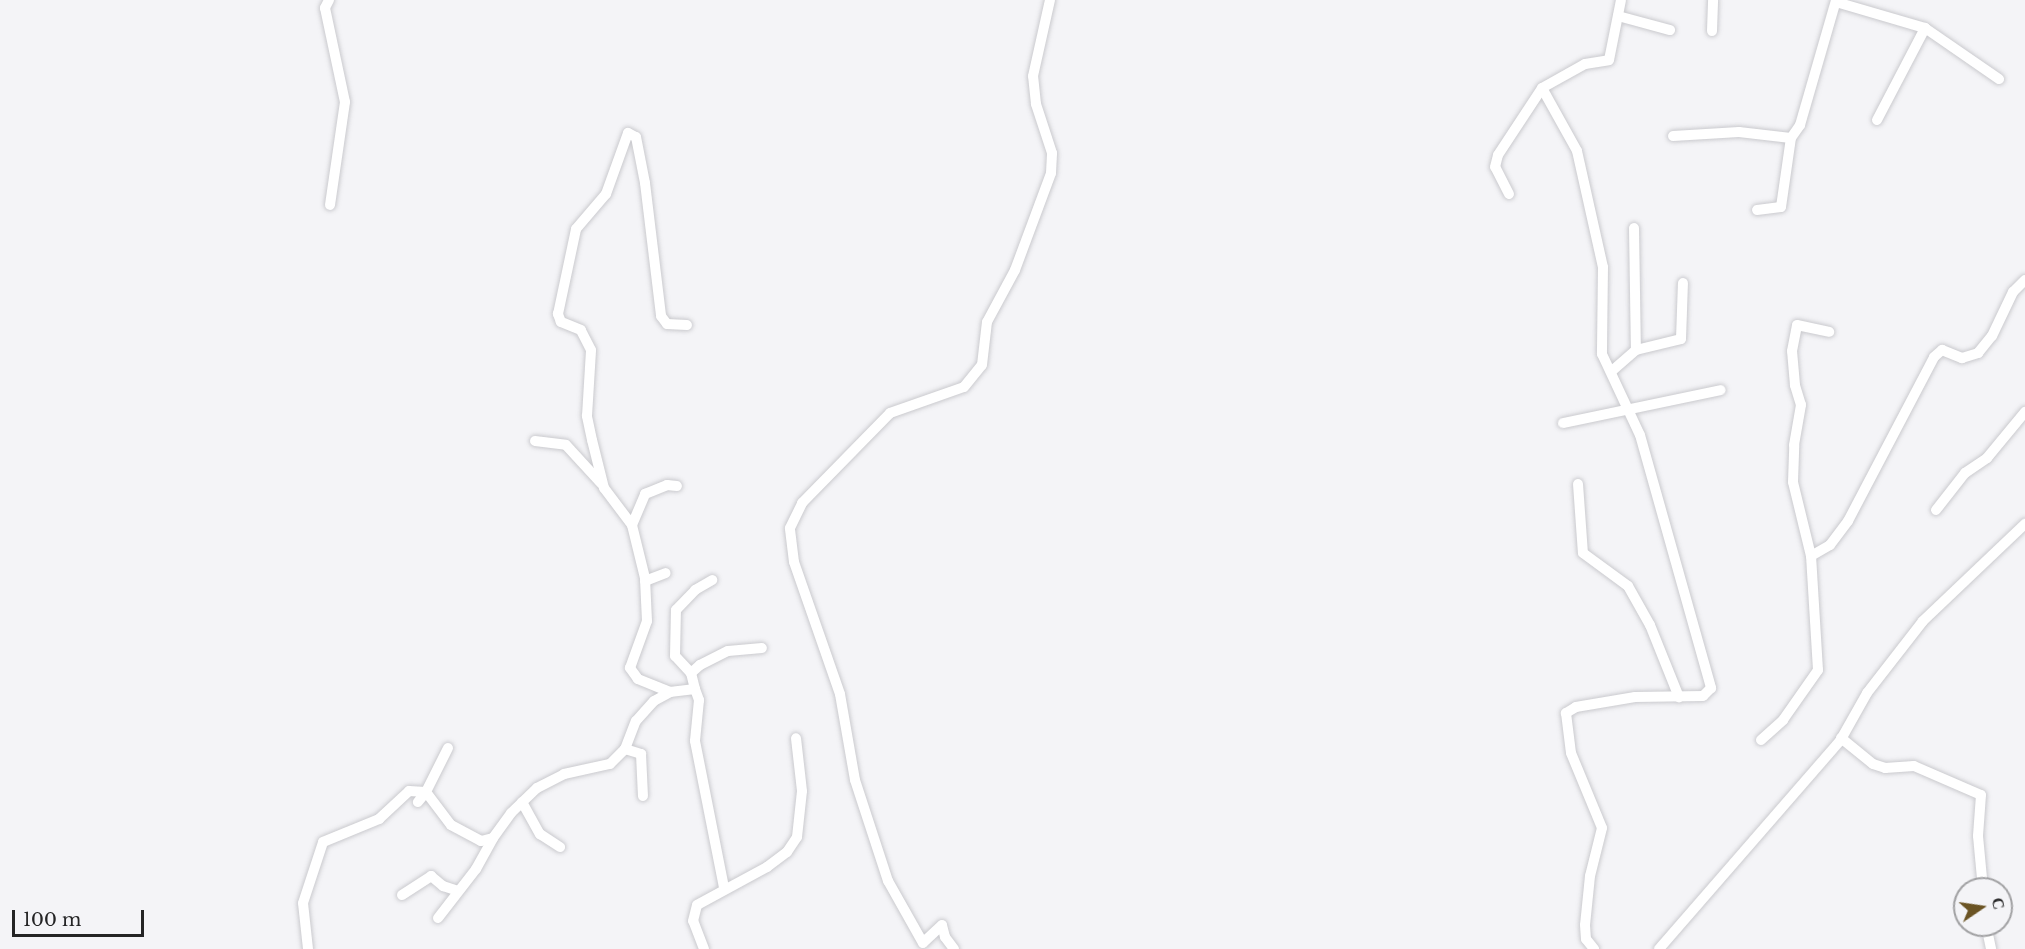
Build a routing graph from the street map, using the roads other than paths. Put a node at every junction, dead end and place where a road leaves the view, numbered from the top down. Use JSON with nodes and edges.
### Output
{"nodes":[{"id":1,"x":329,"y":0,"type":"edge"},
{"id":2,"x":1050,"y":0,"type":"edge"},
{"id":3,"x":1621,"y":0,"type":"edge"},
{"id":4,"x":1713,"y":0,"type":"edge"},
{"id":5,"x":1836,"y":1,"type":"edge"},
{"id":6,"x":1618,"y":16,"type":"junction"},
{"id":7,"x":1925,"y":28,"type":"junction"},
{"id":8,"x":1670,"y":30,"type":"dead end"},
{"id":9,"x":1712,"y":31,"type":"dead end"},
{"id":10,"x":1999,"y":80,"type":"dead end"},
{"id":11,"x":1542,"y":88,"type":"junction"},
{"id":12,"x":1877,"y":120,"type":"dead end"},
{"id":13,"x":1673,"y":136,"type":"dead end"},
{"id":14,"x":1791,"y":138,"type":"junction"},
{"id":15,"x":1509,"y":194,"type":"dead end"},
{"id":16,"x":330,"y":205,"type":"dead end"},
{"id":17,"x":1757,"y":210,"type":"dead end"},
{"id":18,"x":1634,"y":228,"type":"dead end"},
{"id":19,"x":2025,"y":280,"type":"edge"},
{"id":20,"x":1683,"y":283,"type":"dead end"},
{"id":21,"x":687,"y":325,"type":"dead end"},
{"id":22,"x":1829,"y":332,"type":"dead end"},
{"id":23,"x":1636,"y":350,"type":"junction"},
{"id":24,"x":1612,"y":370,"type":"junction"},
{"id":25,"x":1721,"y":390,"type":"dead end"},
{"id":26,"x":1630,"y":409,"type":"junction"},
{"id":27,"x":2025,"y":412,"type":"edge"},
{"id":28,"x":1563,"y":423,"type":"dead end"},
{"id":29,"x":535,"y":441,"type":"dead end"},
{"id":30,"x":1578,"y":484,"type":"dead end"},
{"id":31,"x":677,"y":486,"type":"dead end"},
{"id":32,"x":604,"y":488,"type":"junction"},
{"id":33,"x":1936,"y":510,"type":"dead end"},
{"id":34,"x":2025,"y":524,"type":"edge"},
{"id":35,"x":632,"y":525,"type":"junction"},
{"id":36,"x":1811,"y":556,"type":"junction"},
{"id":37,"x":666,"y":573,"type":"dead end"},
{"id":38,"x":712,"y":580,"type":"dead end"},
{"id":39,"x":645,"y":581,"type":"junction"},
{"id":40,"x":762,"y":648,"type":"dead end"},
{"id":41,"x":691,"y":673,"type":"junction"},
{"id":42,"x":695,"y":689,"type":"junction"},
{"id":43,"x":670,"y":692,"type":"junction"},
{"id":44,"x":1679,"y":697,"type":"junction"},
{"id":45,"x":796,"y":738,"type":"dead end"},
{"id":46,"x":1841,"y":738,"type":"junction"},
{"id":47,"x":1761,"y":740,"type":"dead end"},
{"id":48,"x":448,"y":748,"type":"dead end"},
{"id":49,"x":626,"y":749,"type":"junction"},
{"id":50,"x":426,"y":792,"type":"junction"},
{"id":51,"x":643,"y":796,"type":"dead end"},
{"id":52,"x":418,"y":802,"type":"dead end"},
{"id":53,"x":522,"y":802,"type":"junction"},
{"id":54,"x":493,"y":838,"type":"junction"},
{"id":55,"x":560,"y":847,"type":"dead end"},
{"id":56,"x":1982,"y":877,"type":"edge"},
{"id":57,"x":724,"y":887,"type":"junction"},
{"id":58,"x":458,"y":891,"type":"junction"},
{"id":59,"x":402,"y":895,"type":"dead end"},
{"id":60,"x":438,"y":918,"type":"dead end"},
{"id":61,"x":308,"y":949,"type":"edge"},
{"id":62,"x":704,"y":949,"type":"edge"},
{"id":63,"x":954,"y":949,"type":"edge"},
{"id":64,"x":1594,"y":949,"type":"edge"},
{"id":65,"x":1659,"y":949,"type":"edge"}],
"edges":[{"from":1,"to":16,"type":"street"},
{"from":2,"to":63,"type":"street"},
{"from":3,"to":6,"type":"street"},
{"from":4,"to":9,"type":"street"},
{"from":5,"to":7,"type":"street"},
{"from":5,"to":14,"type":"street"},
{"from":6,"to":8,"type":"street"},
{"from":6,"to":11,"type":"street"},
{"from":7,"to":10,"type":"street"},
{"from":7,"to":12,"type":"street"},
{"from":11,"to":15,"type":"street"},
{"from":11,"to":24,"type":"street"},
{"from":13,"to":14,"type":"street"},
{"from":14,"to":17,"type":"street"},
{"from":18,"to":23,"type":"street"},
{"from":19,"to":36,"type":"street"},
{"from":20,"to":23,"type":"street"},
{"from":21,"to":32,"type":"street"},
{"from":22,"to":36,"type":"street"},
{"from":23,"to":24,"type":"street"},
{"from":24,"to":26,"type":"street"},
{"from":25,"to":26,"type":"street"},
{"from":26,"to":28,"type":"street"},
{"from":26,"to":44,"type":"street"},
{"from":27,"to":33,"type":"street"},
{"from":29,"to":32,"type":"street"},
{"from":30,"to":44,"type":"street"},
{"from":31,"to":35,"type":"street"},
{"from":32,"to":35,"type":"street"},
{"from":34,"to":46,"type":"street"},
{"from":35,"to":39,"type":"street"},
{"from":36,"to":47,"type":"street"},
{"from":37,"to":39,"type":"street"},
{"from":38,"to":41,"type":"street"},
{"from":39,"to":43,"type":"street"},
{"from":40,"to":41,"type":"street"},
{"from":41,"to":42,"type":"street"},
{"from":42,"to":43,"type":"street"},
{"from":42,"to":57,"type":"street"},
{"from":43,"to":49,"type":"street"},
{"from":44,"to":64,"type":"street"},
{"from":45,"to":57,"type":"street"},
{"from":46,"to":56,"type":"street"},
{"from":46,"to":65,"type":"street"},
{"from":48,"to":50,"type":"street"},
{"from":49,"to":51,"type":"street"},
{"from":49,"to":53,"type":"street"},
{"from":50,"to":52,"type":"street"},
{"from":50,"to":54,"type":"street"},
{"from":50,"to":61,"type":"street"},
{"from":53,"to":54,"type":"street"},
{"from":53,"to":55,"type":"street"},
{"from":54,"to":58,"type":"street"},
{"from":57,"to":62,"type":"street"},
{"from":58,"to":59,"type":"street"},
{"from":58,"to":60,"type":"street"}]}
